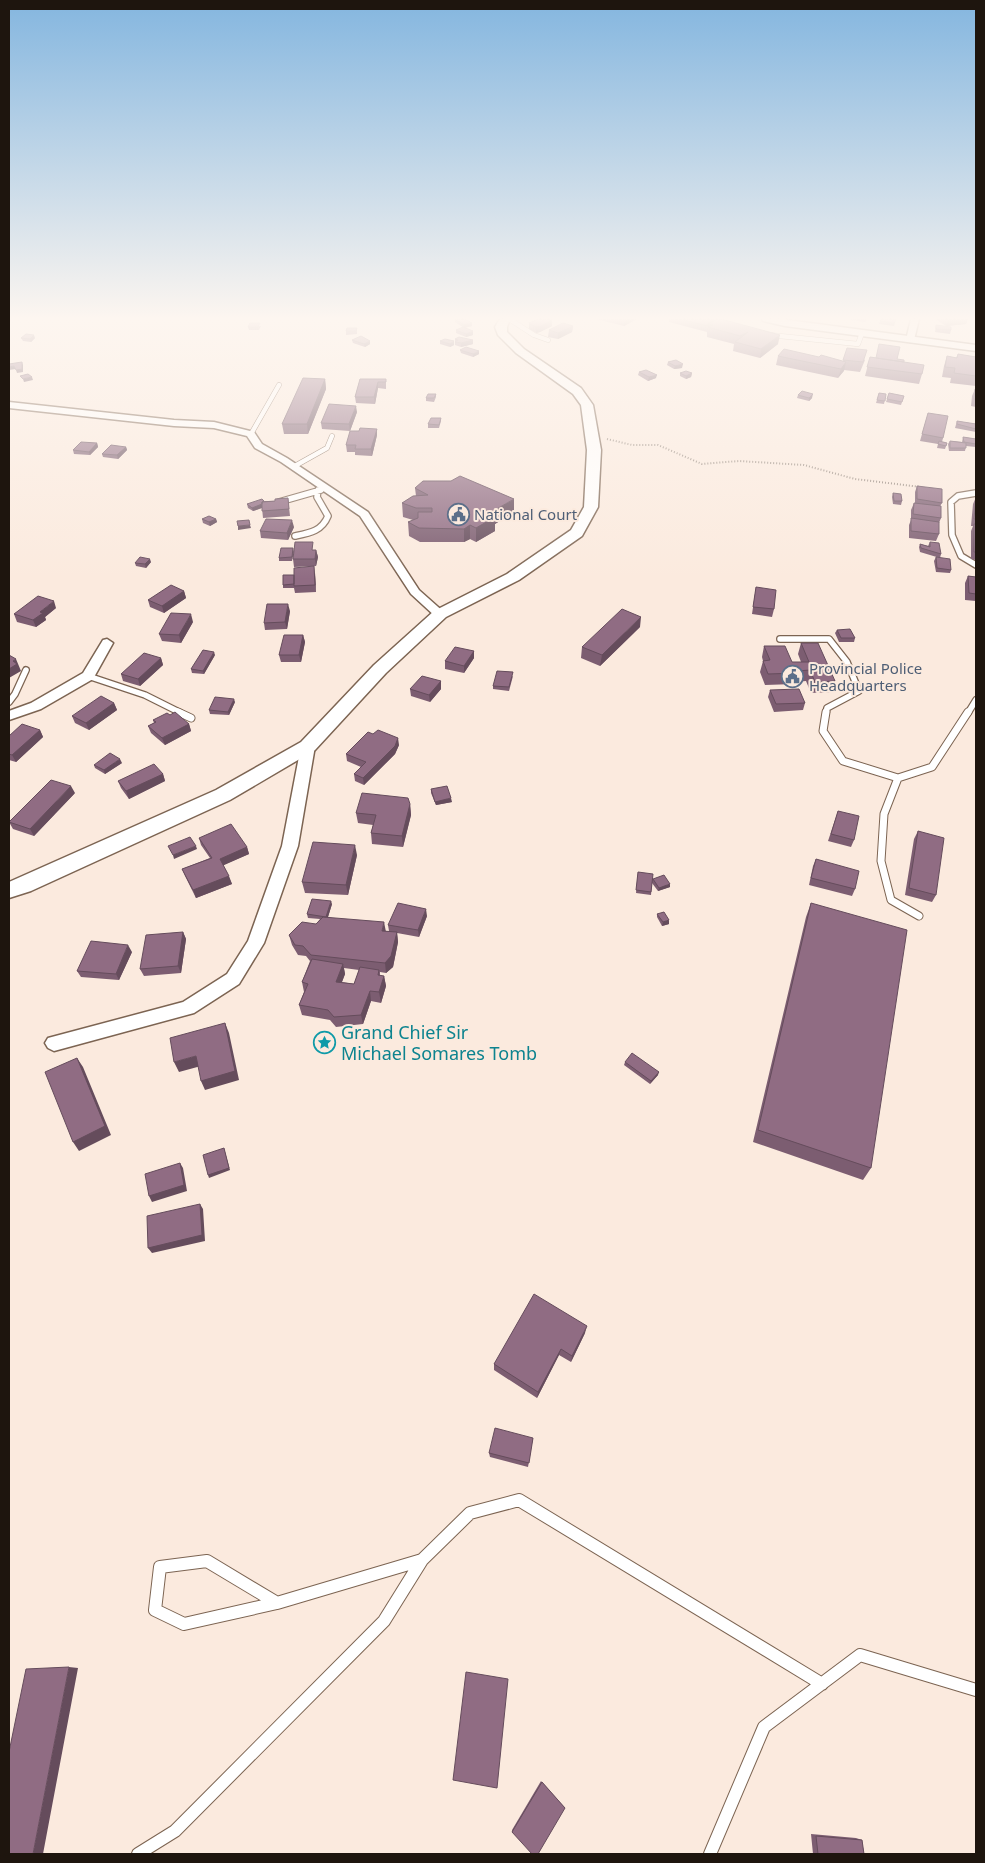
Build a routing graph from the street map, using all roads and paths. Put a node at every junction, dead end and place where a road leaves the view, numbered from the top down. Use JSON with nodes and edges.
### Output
{"nodes":[{"id":1,"x":18,"y":406,"type":"edge"},
{"id":2,"x":266,"y":406,"type":"edge"},
{"id":3,"x":587,"y":406,"type":"edge"},
{"id":4,"x":251,"y":434,"type":"junction"},
{"id":5,"x":332,"y":436,"type":"dead end"},
{"id":6,"x":592,"y":436,"type":"junction"},
{"id":7,"x":293,"y":467,"type":"junction"},
{"id":8,"x":921,"y":487,"type":"edge"},
{"id":9,"x":322,"y":489,"type":"junction"},
{"id":10,"x":976,"y":493,"type":"edge"},
{"id":11,"x":275,"y":503,"type":"edge"},
{"id":12,"x":295,"y":536,"type":"dead end"},
{"id":13,"x":976,"y":565,"type":"edge"},
{"id":14,"x":440,"y":614,"type":"junction"},
{"id":15,"x":780,"y":639,"type":"dead end"},
{"id":16,"x":108,"y":642,"type":"dead end"},
{"id":17,"x":26,"y":670,"type":"dead end"},
{"id":18,"x":88,"y":676,"type":"junction"},
{"id":19,"x":976,"y":700,"type":"edge"},
{"id":20,"x":9,"y":702,"type":"edge"},
{"id":21,"x":9,"y":716,"type":"edge"},
{"id":22,"x":190,"y":718,"type":"dead end"},
{"id":23,"x":308,"y":746,"type":"junction"},
{"id":24,"x":898,"y":778,"type":"junction"},
{"id":25,"x":9,"y":890,"type":"edge"},
{"id":26,"x":919,"y":916,"type":"dead end"},
{"id":27,"x":54,"y":1043,"type":"dead end"},
{"id":28,"x":422,"y":1560,"type":"junction"},
{"id":29,"x":277,"y":1603,"type":"junction"},
{"id":30,"x":822,"y":1684,"type":"junction"},
{"id":31,"x":976,"y":1690,"type":"edge"},
{"id":32,"x":138,"y":1854,"type":"edge"},
{"id":33,"x":710,"y":1854,"type":"edge"}],
"edges":[{"from":1,"to":4,"type":"street"},
{"from":2,"to":4,"type":"lane"},
{"from":3,"to":6,"type":"street"},
{"from":4,"to":7,"type":"street"},
{"from":5,"to":7,"type":"lane"},
{"from":6,"to":8,"type":"path"},
{"from":6,"to":14,"type":"street"},
{"from":7,"to":9,"type":"street"},
{"from":9,"to":11,"type":"lane"},
{"from":9,"to":12,"type":"lane"},
{"from":9,"to":14,"type":"street"},
{"from":10,"to":13,"type":"lane"},
{"from":14,"to":23,"type":"street"},
{"from":15,"to":24,"type":"lane"},
{"from":16,"to":18,"type":"street"},
{"from":17,"to":20,"type":"lane"},
{"from":18,"to":21,"type":"street"},
{"from":18,"to":22,"type":"lane"},
{"from":19,"to":24,"type":"lane"},
{"from":23,"to":25,"type":"street"},
{"from":23,"to":27,"type":"street"},
{"from":24,"to":26,"type":"lane"},
{"from":28,"to":29,"type":"lane"},
{"from":28,"to":30,"type":"lane"},
{"from":28,"to":32,"type":"lane"},
{"from":29,"to":29,"type":"lane"},
{"from":30,"to":31,"type":"lane"},
{"from":30,"to":33,"type":"lane"}]}
